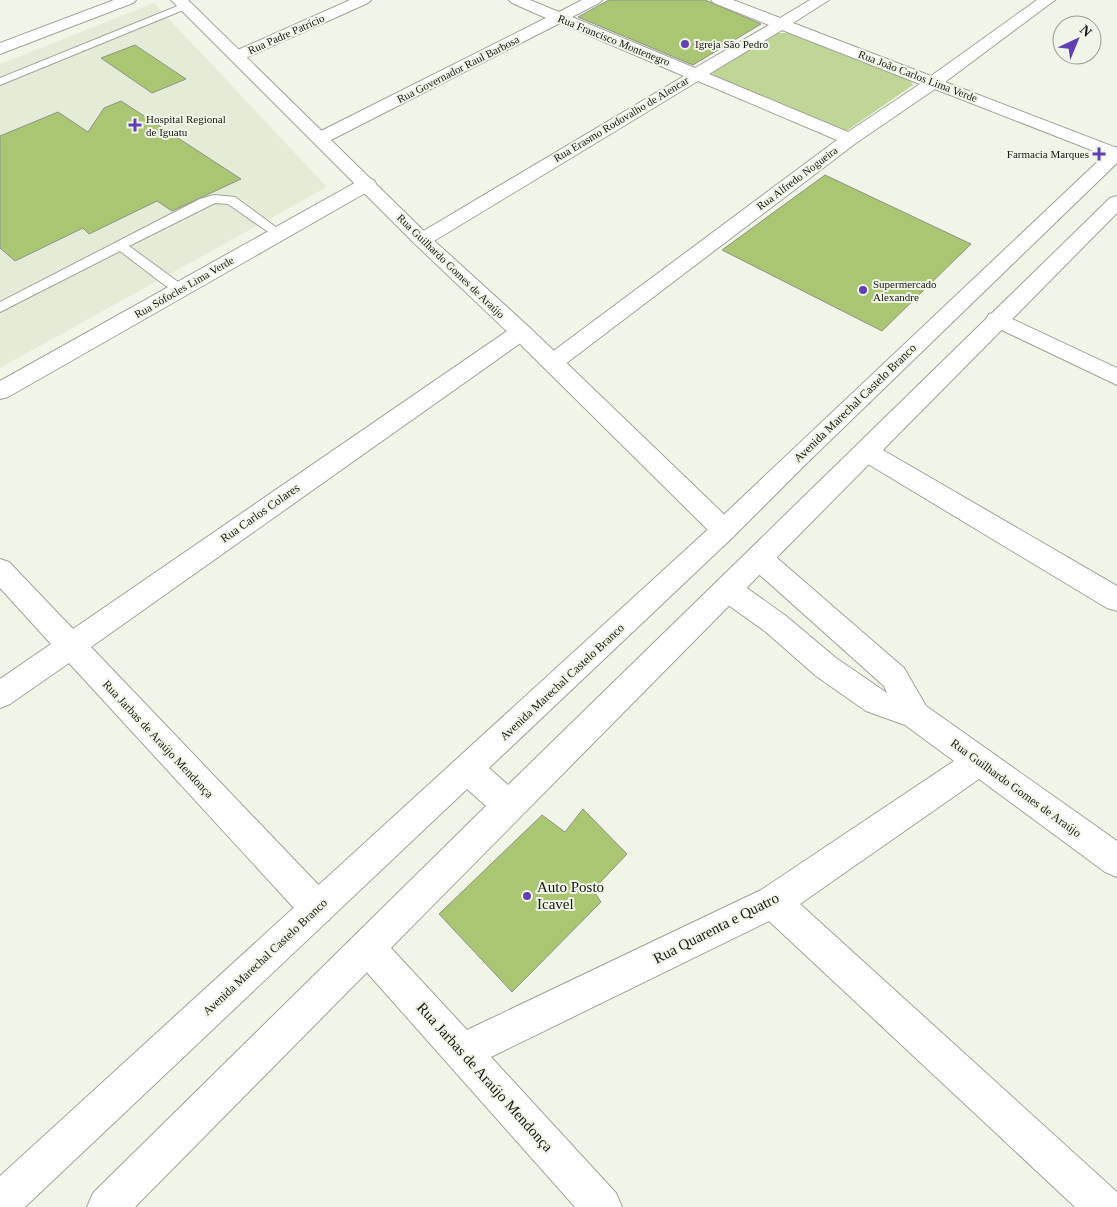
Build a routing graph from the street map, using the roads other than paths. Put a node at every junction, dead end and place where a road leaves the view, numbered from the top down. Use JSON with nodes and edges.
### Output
{"nodes":[{"id":1,"x":128,"y":0,"type":"edge"},
{"id":2,"x":363,"y":0,"type":"edge"},
{"id":3,"x":517,"y":0,"type":"edge"},
{"id":4,"x":594,"y":0,"type":"edge"},
{"id":5,"x":719,"y":0,"type":"edge"},
{"id":6,"x":821,"y":0,"type":"edge"},
{"id":7,"x":1047,"y":0,"type":"edge"},
{"id":8,"x":182,"y":3,"type":"edge"},
{"id":9,"x":558,"y":18,"type":"junction"},
{"id":10,"x":781,"y":23,"type":"junction"},
{"id":11,"x":0,"y":50,"type":"edge"},
{"id":12,"x":236,"y":56,"type":"junction"},
{"id":13,"x":696,"y":74,"type":"junction"},
{"id":14,"x":0,"y":82,"type":"edge"},
{"id":15,"x":934,"y":82,"type":"junction"},
{"id":16,"x":321,"y":138,"type":"junction"},
{"id":17,"x":850,"y":139,"type":"junction"},
{"id":18,"x":1117,"y":153,"type":"edge"},
{"id":19,"x":368,"y":184,"type":"junction"},
{"id":20,"x":1114,"y":211,"type":"edge"},
{"id":21,"x":278,"y":233,"type":"junction"},
{"id":22,"x":422,"y":240,"type":"junction"},
{"id":23,"x":121,"y":246,"type":"junction"},
{"id":24,"x":180,"y":290,"type":"junction"},
{"id":25,"x":0,"y":308,"type":"edge"},
{"id":26,"x":997,"y":319,"type":"junction"},
{"id":27,"x":520,"y":332,"type":"junction"},
{"id":28,"x":552,"y":363,"type":"junction"},
{"id":29,"x":1117,"y":377,"type":"edge"},
{"id":30,"x":0,"y":391,"type":"edge"},
{"id":31,"x":867,"y":452,"type":"junction"},
{"id":32,"x":724,"y":530,"type":"junction"},
{"id":33,"x":760,"y":559,"type":"junction"},
{"id":34,"x":0,"y":570,"type":"edge"},
{"id":35,"x":727,"y":589,"type":"junction"},
{"id":36,"x":1117,"y":600,"type":"edge"},
{"id":37,"x":71,"y":645,"type":"junction"},
{"id":38,"x":0,"y":695,"type":"edge"},
{"id":39,"x":915,"y":715,"type":"junction"},
{"id":40,"x":980,"y":761,"type":"junction"},
{"id":41,"x":468,"y":770,"type":"junction"},
{"id":42,"x":510,"y":807,"type":"junction"},
{"id":43,"x":1117,"y":861,"type":"edge"},
{"id":44,"x":773,"y":902,"type":"junction"},
{"id":45,"x":317,"y":908,"type":"junction"},
{"id":46,"x":367,"y":947,"type":"junction"},
{"id":47,"x":462,"y":1052,"type":"junction"},
{"id":48,"x":0,"y":1203,"type":"edge"},
{"id":49,"x":107,"y":1207,"type":"edge"},
{"id":50,"x":602,"y":1207,"type":"edge"},
{"id":51,"x":1104,"y":1207,"type":"edge"}],
"edges":[{"from":1,"to":11,"type":"street"},
{"from":2,"to":12,"type":"street","name":"Rua Padre Patrício"},
{"from":3,"to":9,"type":"street","name":"Rua Francisco Montenegro"},
{"from":4,"to":9,"type":"street","name":"Rua Governador Raul Barbosa"},
{"from":5,"to":10,"type":"street","name":"Rua João Carlos Lima Verde"},
{"from":6,"to":10,"type":"street","name":"Rua Erasmo Rodovalho de Alencar"},
{"from":7,"to":15,"type":"street","name":"Rua Alfredo Nogueira"},
{"from":8,"to":12,"type":"street","name":"Rua Guilhardo Gomes de Araújo"},
{"from":8,"to":14,"type":"lane"},
{"from":9,"to":13,"type":"street","name":"Rua Francisco Montenegro"},
{"from":9,"to":16,"type":"street","name":"Rua Governador Raul Barbosa"},
{"from":10,"to":13,"type":"street","name":"Rua Erasmo Rodovalho de Alencar"},
{"from":10,"to":15,"type":"street","name":"Rua João Carlos Lima Verde"},
{"from":12,"to":16,"type":"street","name":"Rua Guilhardo Gomes de Araújo"},
{"from":13,"to":17,"type":"street","name":"Rua Francisco Montenegro"},
{"from":13,"to":22,"type":"street","name":"Rua Erasmo Rodovalho de Alencar"},
{"from":15,"to":17,"type":"street","name":"Rua Alfredo Nogueira"},
{"from":15,"to":18,"type":"street","name":"Rua João Carlos Lima Verde"},
{"from":16,"to":19,"type":"street","name":"Rua Guilhardo Gomes de Araújo"},
{"from":17,"to":28,"type":"street","name":"Rua Alfredo Nogueira"},
{"from":18,"to":32,"type":"street","name":"Avenida Marechal Castelo Branco"},
{"from":19,"to":21,"type":"street","name":"Rua Sófocles Lima Verde"},
{"from":19,"to":22,"type":"street","name":"Rua Guilhardo Gomes de Araújo"},
{"from":20,"to":26,"type":"street"},
{"from":21,"to":23,"type":"lane"},
{"from":21,"to":24,"type":"street","name":"Rua Sófocles Lima Verde"},
{"from":22,"to":27,"type":"street","name":"Rua Guilhardo Gomes de Araújo"},
{"from":23,"to":24,"type":"lane"},
{"from":23,"to":25,"type":"lane"},
{"from":24,"to":30,"type":"street","name":"Rua Sófocles Lima Verde"},
{"from":26,"to":29,"type":"street"},
{"from":26,"to":31,"type":"street"},
{"from":27,"to":28,"type":"street","name":"Rua Guilhardo Gomes de Araújo"},
{"from":27,"to":37,"type":"street","name":"Rua Carlos Colares"},
{"from":28,"to":32,"type":"street","name":"Rua Guilhardo Gomes de Araújo"},
{"from":31,"to":33,"type":"street"},
{"from":31,"to":36,"type":"street"},
{"from":32,"to":41,"type":"street","name":"Avenida Marechal Castelo Branco"},
{"from":33,"to":35,"type":"street"},
{"from":33,"to":39,"type":"street","name":"Rua Guilhardo Gomes de Araújo"},
{"from":34,"to":37,"type":"street","name":"Rua Jarbas de Araújo Mendonça"},
{"from":35,"to":39,"type":"street","name":"Rua Guilhardo Gomes de Araújo"},
{"from":35,"to":42,"type":"street"},
{"from":37,"to":38,"type":"street","name":"Rua Carlos Colares"},
{"from":37,"to":45,"type":"street","name":"Rua Jarbas de Araújo Mendonça"},
{"from":39,"to":40,"type":"street","name":"Rua Guilhardo Gomes de Araújo"},
{"from":40,"to":43,"type":"street","name":"Rua Guilhardo Gomes de Araújo"},
{"from":40,"to":44,"type":"street","name":"Rua Quarenta e Quatro"},
{"from":41,"to":42,"type":"street"},
{"from":41,"to":45,"type":"street","name":"Avenida Marechal Castelo Branco"},
{"from":42,"to":46,"type":"street"},
{"from":44,"to":47,"type":"street","name":"Rua Quarenta e Quatro"},
{"from":44,"to":51,"type":"street"},
{"from":45,"to":48,"type":"street","name":"Avenida Marechal Castelo Branco"},
{"from":46,"to":47,"type":"street","name":"Rua Jarbas de Araújo Mendonça"},
{"from":46,"to":49,"type":"street"},
{"from":47,"to":50,"type":"street","name":"Rua Jarbas de Araújo Mendonça"}]}
